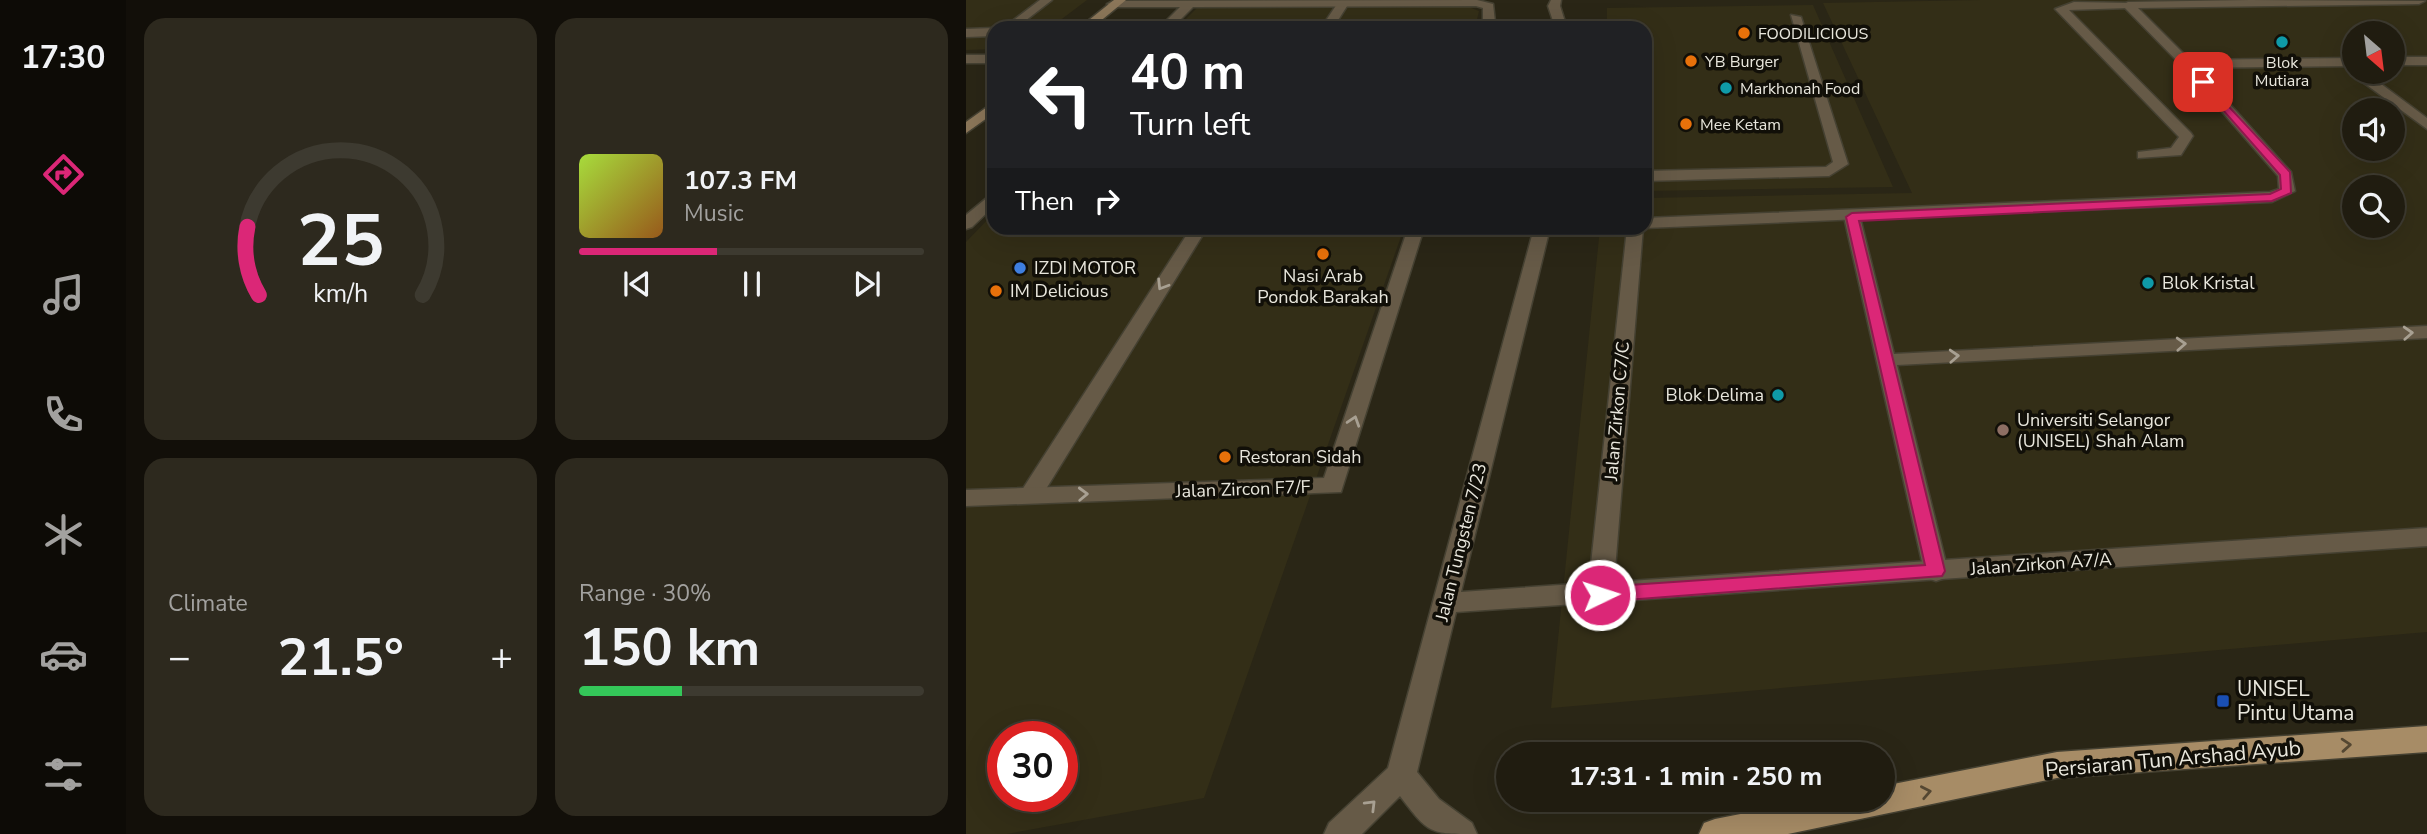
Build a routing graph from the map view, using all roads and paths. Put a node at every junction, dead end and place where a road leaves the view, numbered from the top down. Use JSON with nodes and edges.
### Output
{"nodes":[{"id":1,"x":1047,"y":0,"type":"edge"},
{"id":2,"x":1556,"y":0,"type":"edge"},
{"id":3,"x":1117,"y":2,"type":"edge"},
{"id":4,"x":2421,"y":2,"type":"edge"},
{"id":5,"x":1343,"y":3,"type":"junction"},
{"id":6,"x":1190,"y":4,"type":"junction"},
{"id":7,"x":2128,"y":5,"type":"junction"},
{"id":8,"x":1795,"y":17,"type":"dead end"},
{"id":9,"x":1018,"y":21,"type":"edge"},
{"id":10,"x":1094,"y":21,"type":"edge"},
{"id":11,"x":1173,"y":21,"type":"edge"},
{"id":12,"x":1331,"y":21,"type":"edge"},
{"id":13,"x":1489,"y":21,"type":"edge"},
{"id":14,"x":1558,"y":21,"type":"edge"},
{"id":15,"x":987,"y":32,"type":"edge"},
{"id":16,"x":966,"y":33,"type":"edge"},
{"id":17,"x":966,"y":59,"type":"edge"},
{"id":18,"x":987,"y":59,"type":"edge"},
{"id":19,"x":2405,"y":61,"type":"edge"},
{"id":20,"x":2427,"y":61,"type":"edge"},
{"id":21,"x":2187,"y":64,"type":"junction"},
{"id":22,"x":2342,"y":66,"type":"edge"},
{"id":23,"x":2375,"y":84,"type":"edge"},
{"id":24,"x":987,"y":112,"type":"edge"},
{"id":25,"x":2427,"y":125,"type":"edge"},
{"id":26,"x":966,"y":129,"type":"edge"},
{"id":27,"x":2143,"y":155,"type":"dead end"},
{"id":28,"x":1652,"y":176,"type":"edge"},
{"id":29,"x":987,"y":204,"type":"edge"},
{"id":30,"x":1852,"y":217,"type":"junction"},
{"id":31,"x":1652,"y":223,"type":"edge"},
{"id":32,"x":966,"y":224,"type":"edge"},
{"id":33,"x":1195,"y":235,"type":"edge"},
{"id":34,"x":1414,"y":235,"type":"edge"},
{"id":35,"x":1540,"y":235,"type":"edge"},
{"id":36,"x":1634,"y":235,"type":"edge"},
{"id":37,"x":2427,"y":332,"type":"edge"},
{"id":38,"x":1886,"y":360,"type":"junction"},
{"id":39,"x":1030,"y":496,"type":"junction"},
{"id":40,"x":966,"y":498,"type":"edge"},
{"id":41,"x":2427,"y":537,"type":"edge"},
{"id":42,"x":1936,"y":571,"type":"junction"},
{"id":43,"x":1600,"y":595,"type":"junction"},
{"id":44,"x":1446,"y":603,"type":"junction"},
{"id":45,"x":2427,"y":739,"type":"edge"},
{"id":46,"x":1401,"y":775,"type":"junction"},
{"id":47,"x":1340,"y":834,"type":"edge"},
{"id":48,"x":1461,"y":834,"type":"edge"},
{"id":49,"x":1715,"y":834,"type":"edge"}],
"edges":[{"from":1,"to":9,"type":"street"},
{"from":2,"to":14,"type":"street"},
{"from":3,"to":6,"type":"street"},
{"from":3,"to":10,"type":"street"},
{"from":4,"to":7,"type":"street"},
{"from":5,"to":6,"type":"street"},
{"from":5,"to":12,"type":"street"},
{"from":5,"to":13,"type":"street"},
{"from":6,"to":11,"type":"street"},
{"from":7,"to":21,"type":"street"},
{"from":7,"to":27,"type":"street"},
{"from":8,"to":28,"type":"street"},
{"from":15,"to":16,"type":"street"},
{"from":17,"to":18,"type":"street"},
{"from":19,"to":20,"type":"street"},
{"from":21,"to":22,"type":"street"},
{"from":21,"to":30,"type":"street"},
{"from":23,"to":25,"type":"street"},
{"from":24,"to":26,"type":"street"},
{"from":29,"to":32,"type":"street"},
{"from":30,"to":31,"type":"street"},
{"from":30,"to":38,"type":"street"},
{"from":33,"to":39,"type":"street","one_way":true},
{"from":39,"to":34,"type":"street","name":"Jalan Zircon F7/F","one_way":true},
{"from":35,"to":44,"type":"street","name":"Jalan Tungsten 7/23"},
{"from":36,"to":43,"type":"street","name":"Jalan Zirkon C7/C"},
{"from":38,"to":37,"type":"street","one_way":true},
{"from":38,"to":42,"type":"street"},
{"from":39,"to":40,"type":"street","name":"Jalan Zircon F7/F"},
{"from":41,"to":42,"type":"street","name":"Jalan Zirkon A7/A"},
{"from":42,"to":43,"type":"street","name":"Jalan Zirkon A7/A"},
{"from":43,"to":44,"type":"street","name":"Jalan Zirkon A7/A"},
{"from":44,"to":46,"type":"street","name":"Jalan Tungsten 7/23"},
{"from":49,"to":45,"type":"main road","name":"Persiaran Tun Arshad Ayub","one_way":true},
{"from":47,"to":46,"type":"street","one_way":true},
{"from":46,"to":48,"type":"street"}]}
